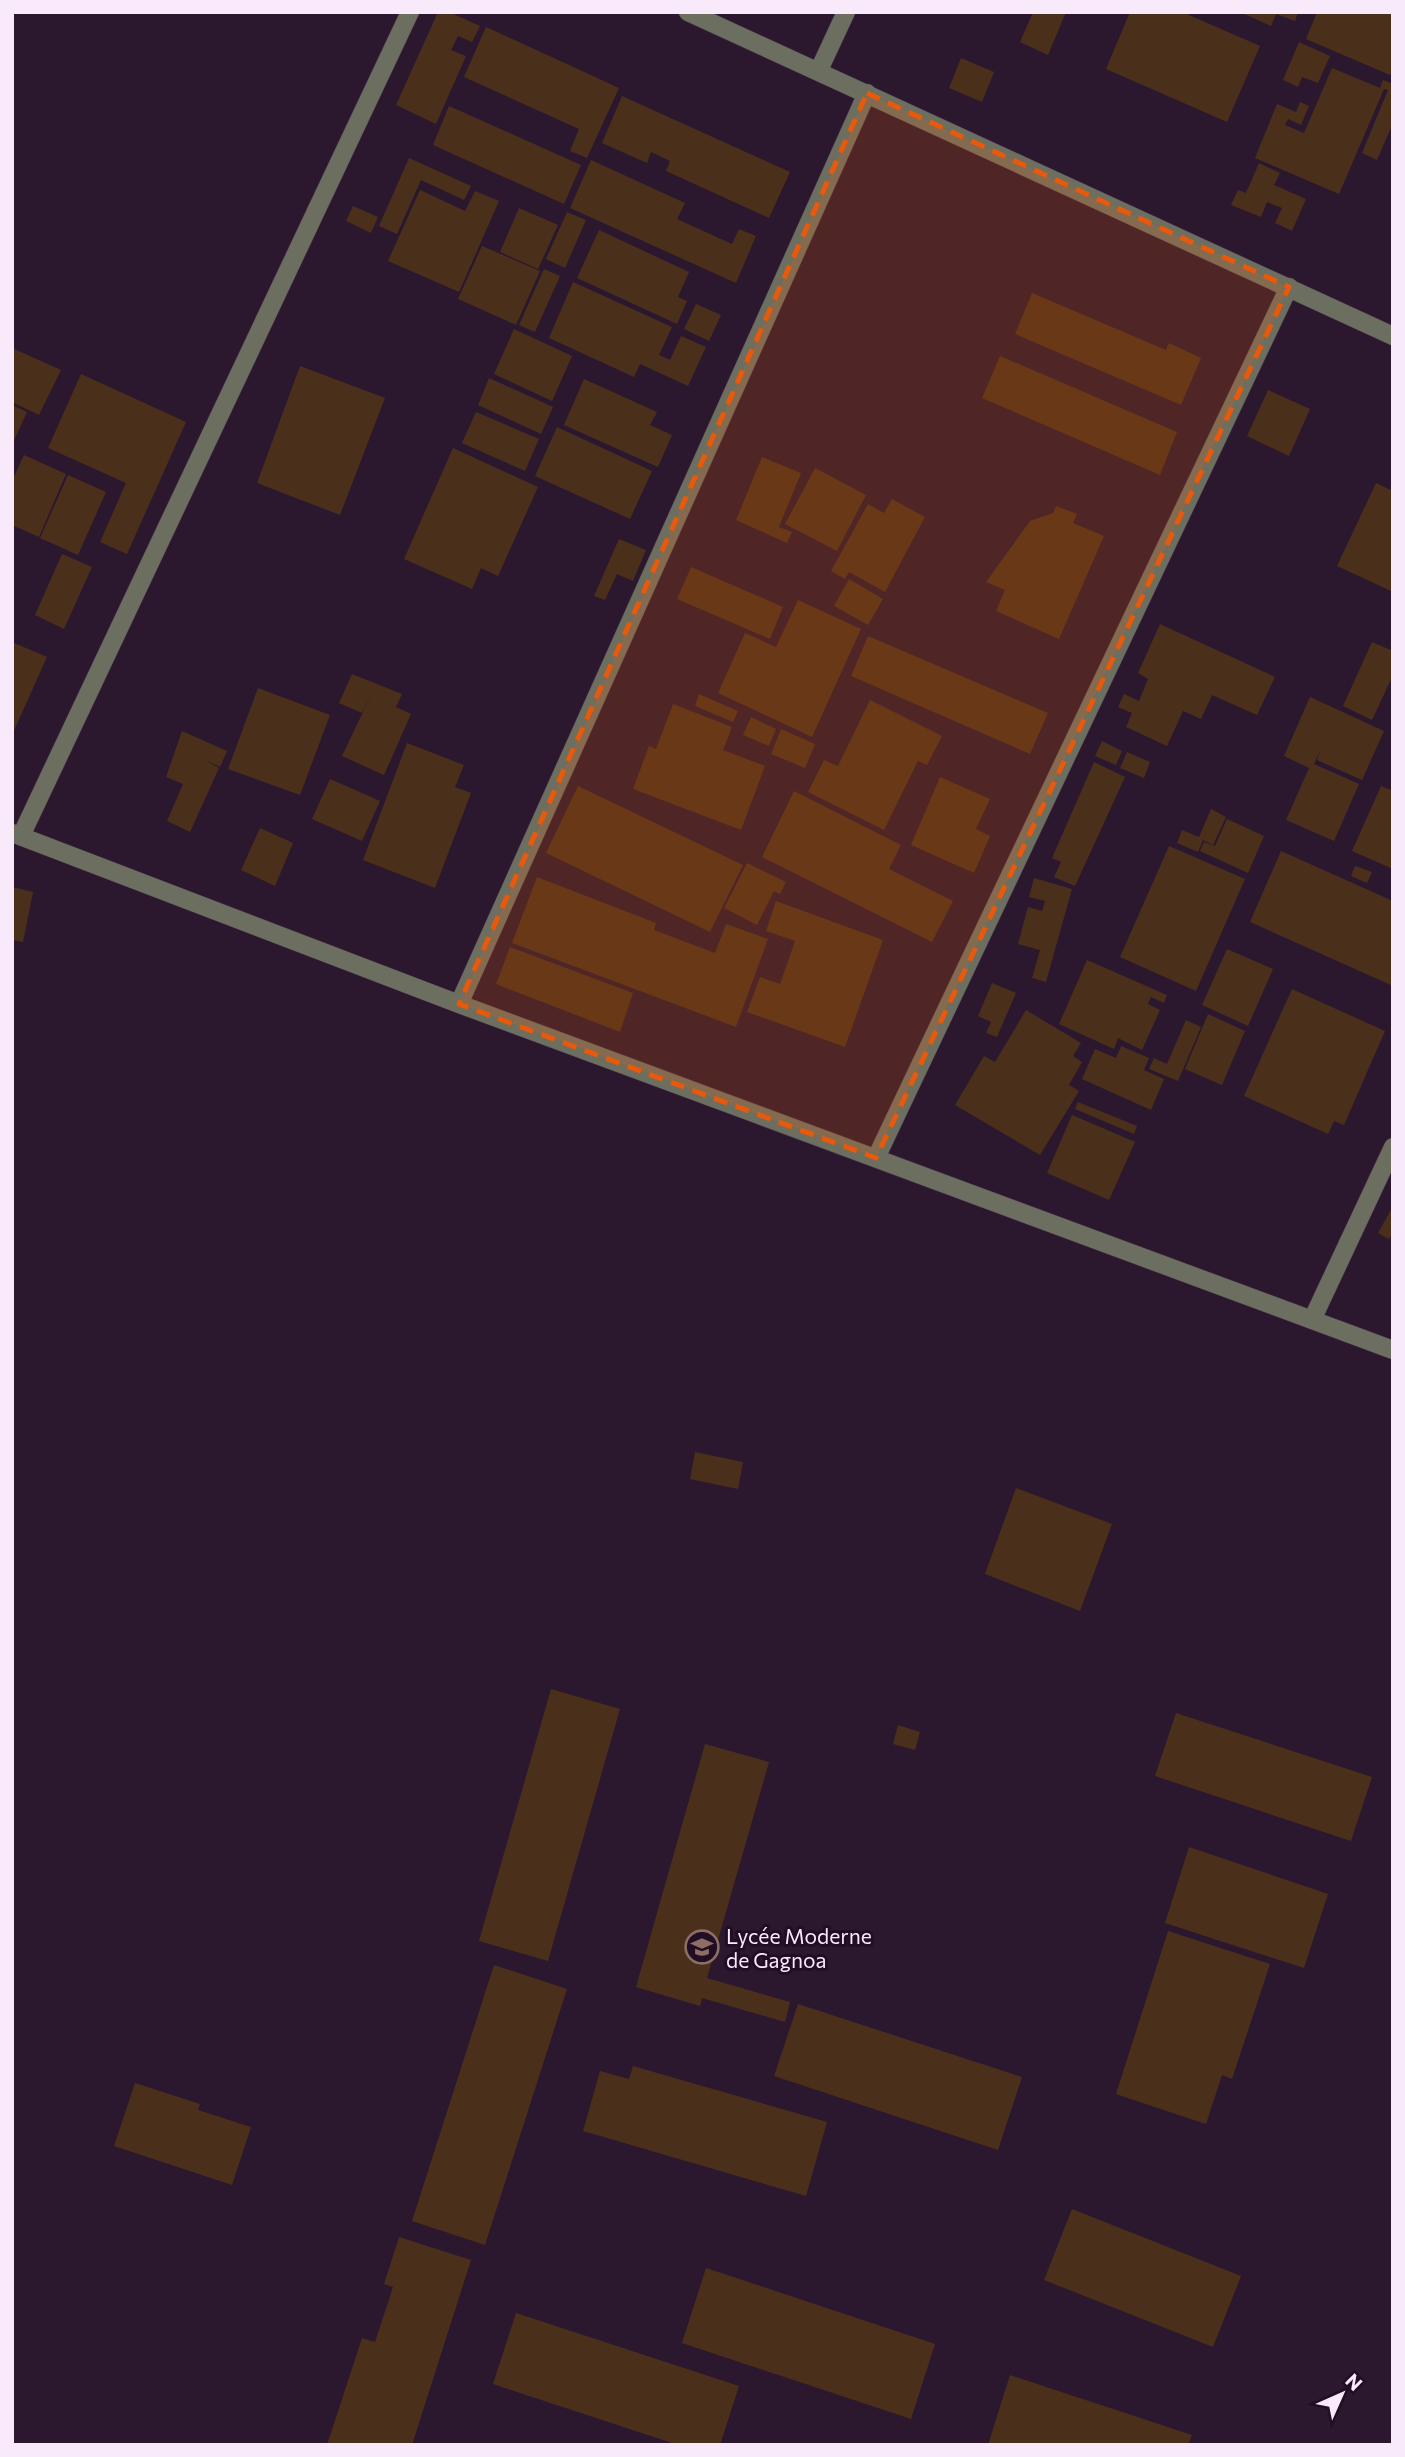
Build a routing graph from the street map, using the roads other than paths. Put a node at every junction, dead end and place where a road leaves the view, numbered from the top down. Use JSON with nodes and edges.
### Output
{"nodes":[{"id":1,"x":410,"y":12,"type":"edge"},
{"id":2,"x":688,"y":12,"type":"edge"},
{"id":3,"x":846,"y":12,"type":"edge"},
{"id":4,"x":819,"y":70,"type":"junction"},
{"id":5,"x":867,"y":93,"type":"junction"},
{"id":6,"x":1289,"y":287,"type":"junction"},
{"id":7,"x":1393,"y":336,"type":"edge"},
{"id":8,"x":17,"y":834,"type":"edge"},
{"id":9,"x":459,"y":1004,"type":"junction"},
{"id":10,"x":1393,"y":1147,"type":"edge"},
{"id":11,"x":876,"y":1158,"type":"junction"},
{"id":12,"x":1312,"y":1320,"type":"junction"},
{"id":13,"x":1393,"y":1350,"type":"edge"}],
"edges":[{"from":1,"to":8,"type":"street"},
{"from":2,"to":4,"type":"street"},
{"from":3,"to":4,"type":"street"},
{"from":4,"to":5,"type":"street"},
{"from":5,"to":6,"type":"street"},
{"from":5,"to":9,"type":"street"},
{"from":6,"to":7,"type":"street"},
{"from":6,"to":11,"type":"street"},
{"from":8,"to":9,"type":"street"},
{"from":9,"to":11,"type":"street"},
{"from":10,"to":12,"type":"street"},
{"from":11,"to":12,"type":"street"},
{"from":12,"to":13,"type":"street"}]}
